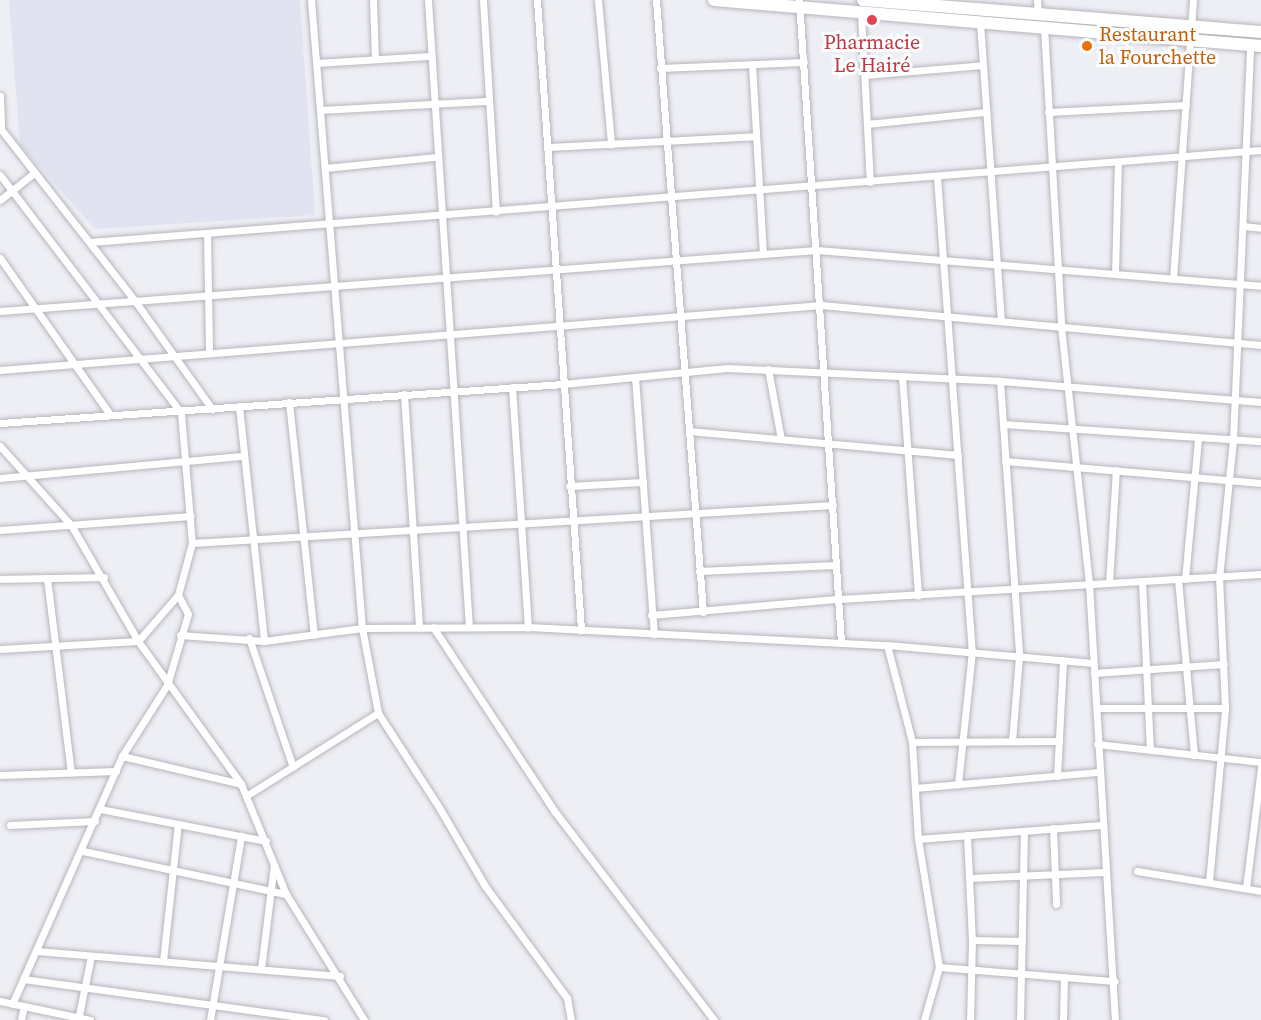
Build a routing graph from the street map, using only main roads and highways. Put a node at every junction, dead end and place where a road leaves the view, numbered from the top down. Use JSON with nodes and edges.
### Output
{"nodes":[{"id":1,"x":714,"y":0,"type":"edge"},
{"id":2,"x":800,"y":4,"type":"edge"},
{"id":3,"x":982,"y":4,"type":"edge"},
{"id":4,"x":862,"y":6,"type":"edge"},
{"id":5,"x":1261,"y":32,"type":"edge"},
{"id":6,"x":1256,"y":46,"type":"edge"}],
"edges":[{"from":1,"to":2,"type":"main road"},
{"from":2,"to":4,"type":"main road"},
{"from":3,"to":4,"type":"main road"},
{"from":3,"to":5,"type":"main road"},
{"from":4,"to":6,"type":"main road"}]}
